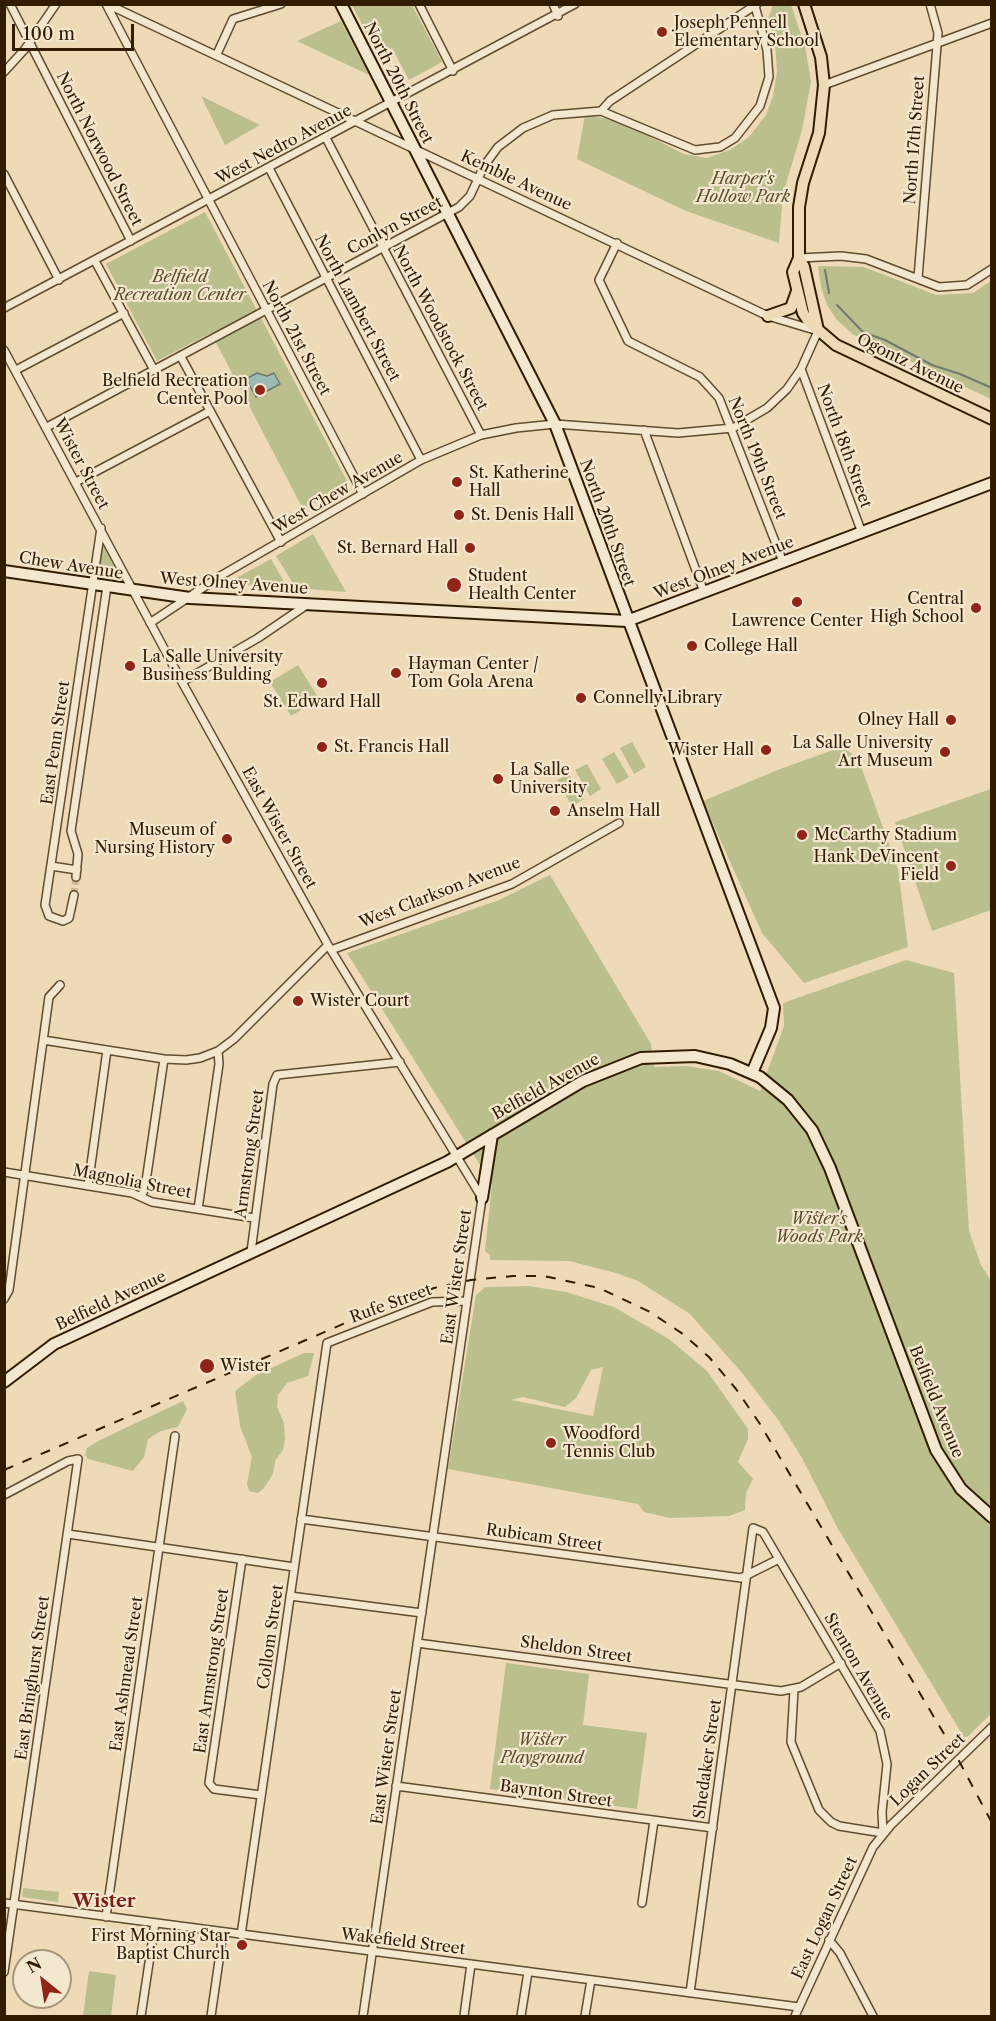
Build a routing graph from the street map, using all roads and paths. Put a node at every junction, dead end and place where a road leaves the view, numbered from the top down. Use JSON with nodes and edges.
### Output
{"nodes":[{"id":1,"x":10,"y":4,"type":"edge"},
{"id":2,"x":56,"y":4,"type":"edge"},
{"id":3,"x":107,"y":4,"type":"edge"},
{"id":4,"x":281,"y":4,"type":"edge"},
{"id":5,"x":341,"y":4,"type":"edge"},
{"id":6,"x":419,"y":4,"type":"edge"},
{"id":7,"x":553,"y":4,"type":"edge"},
{"id":8,"x":575,"y":4,"type":"edge"},
{"id":9,"x":804,"y":4,"type":"edge"},
{"id":10,"x":930,"y":4,"type":"edge"},
{"id":11,"x":756,"y":5,"type":"edge"},
{"id":12,"x":558,"y":16,"type":"junction"},
{"id":13,"x":992,"y":23,"type":"edge"},
{"id":14,"x":29,"y":41,"type":"junction"},
{"id":15,"x":935,"y":44,"type":"junction"},
{"id":16,"x":217,"y":54,"type":"junction"},
{"id":17,"x":453,"y":71,"type":"junction"},
{"id":18,"x":4,"y":72,"type":"edge"},
{"id":19,"x":825,"y":85,"type":"junction"},
{"id":20,"x":392,"y":104,"type":"junction"},
{"id":21,"x":601,"y":111,"type":"junction"},
{"id":22,"x":358,"y":121,"type":"junction"},
{"id":23,"x":326,"y":138,"type":"junction"},
{"id":24,"x":414,"y":148,"type":"junction"},
{"id":25,"x":269,"y":168,"type":"junction"},
{"id":26,"x":4,"y":174,"type":"edge"},
{"id":27,"x":478,"y":177,"type":"junction"},
{"id":28,"x":209,"y":200,"type":"junction"},
{"id":29,"x":448,"y":213,"type":"junction"},
{"id":30,"x":131,"y":241,"type":"junction"},
{"id":31,"x":617,"y":243,"type":"junction"},
{"id":32,"x":383,"y":248,"type":"junction"},
{"id":33,"x":799,"y":258,"type":"junction"},
{"id":34,"x":95,"y":261,"type":"junction"},
{"id":35,"x":992,"y":269,"type":"edge"},
{"id":36,"x":326,"y":278,"type":"junction"},
{"id":37,"x":918,"y":278,"type":"junction"},
{"id":38,"x":59,"y":280,"type":"junction"},
{"id":39,"x":797,"y":291,"type":"junction"},
{"id":40,"x":4,"y":308,"type":"edge"},
{"id":41,"x":267,"y":311,"type":"junction"},
{"id":42,"x":124,"y":313,"type":"junction"},
{"id":43,"x":768,"y":316,"type":"junction"},
{"id":44,"x":818,"y":331,"type":"junction"},
{"id":45,"x":4,"y":350,"type":"edge"},
{"id":46,"x":181,"y":357,"type":"junction"},
{"id":47,"x":801,"y":369,"type":"junction"},
{"id":48,"x":16,"y":370,"type":"junction"},
{"id":49,"x":154,"y":370,"type":"junction"},
{"id":50,"x":210,"y":411,"type":"junction"},
{"id":51,"x":992,"y":419,"type":"edge"},
{"id":52,"x":555,"y":424,"type":"junction"},
{"id":53,"x":46,"y":428,"type":"junction"},
{"id":54,"x":733,"y":428,"type":"junction"},
{"id":55,"x":644,"y":430,"type":"junction"},
{"id":56,"x":481,"y":435,"type":"junction"},
{"id":57,"x":421,"y":460,"type":"junction"},
{"id":58,"x":76,"y":482,"type":"junction"},
{"id":59,"x":992,"y":483,"type":"edge"},
{"id":60,"x":363,"y":494,"type":"junction"},
{"id":61,"x":101,"y":528,"type":"junction"},
{"id":62,"x":862,"y":533,"type":"junction"},
{"id":63,"x":281,"y":542,"type":"junction"},
{"id":64,"x":783,"y":562,"type":"junction"},
{"id":65,"x":4,"y":571,"type":"edge"},
{"id":66,"x":91,"y":584,"type":"junction"},
{"id":67,"x":107,"y":586,"type":"junction"},
{"id":68,"x":134,"y":591,"type":"junction"},
{"id":69,"x":704,"y":592,"type":"junction"},
{"id":70,"x":190,"y":598,"type":"junction"},
{"id":71,"x":308,"y":604,"type":"junction"},
{"id":72,"x":627,"y":621,"type":"junction"},
{"id":73,"x":150,"y":623,"type":"junction"},
{"id":74,"x":182,"y":682,"type":"junction"},
{"id":75,"x":619,"y":823,"type":"dead end"},
{"id":76,"x":51,"y":866,"type":"junction"},
{"id":77,"x":74,"y":895,"type":"tunnel mouth"},
{"id":78,"x":329,"y":947,"type":"junction"},
{"id":79,"x":60,"y":985,"type":"dead end"},
{"id":80,"x":43,"y":1040,"type":"junction"},
{"id":81,"x":107,"y":1050,"type":"junction"},
{"id":82,"x":218,"y":1051,"type":"junction"},
{"id":83,"x":164,"y":1059,"type":"junction"},
{"id":84,"x":400,"y":1062,"type":"junction"},
{"id":85,"x":752,"y":1072,"type":"junction"},
{"id":86,"x":492,"y":1135,"type":"junction"},
{"id":87,"x":458,"y":1156,"type":"junction"},
{"id":88,"x":4,"y":1172,"type":"edge"},
{"id":89,"x":23,"y":1176,"type":"junction"},
{"id":90,"x":88,"y":1186,"type":"junction"},
{"id":91,"x":141,"y":1197,"type":"junction"},
{"id":92,"x":482,"y":1198,"type":"junction"},
{"id":93,"x":198,"y":1209,"type":"junction"},
{"id":94,"x":254,"y":1218,"type":"junction"},
{"id":95,"x":251,"y":1252,"type":"junction"},
{"id":96,"x":4,"y":1299,"type":"edge"},
{"id":97,"x":467,"y":1301,"type":"junction"},
{"id":98,"x":327,"y":1343,"type":"joint"},
{"id":99,"x":4,"y":1382,"type":"edge"},
{"id":100,"x":175,"y":1436,"type":"dead end"},
{"id":101,"x":4,"y":1495,"type":"edge"},
{"id":102,"x":992,"y":1517,"type":"edge"},
{"id":103,"x":301,"y":1520,"type":"junction"},
{"id":104,"x":753,"y":1528,"type":"joint"},
{"id":105,"x":68,"y":1534,"type":"junction"},
{"id":106,"x":432,"y":1537,"type":"junction"},
{"id":107,"x":159,"y":1547,"type":"junction"},
{"id":108,"x":242,"y":1559,"type":"junction"},
{"id":109,"x":779,"y":1559,"type":"junction"},
{"id":110,"x":294,"y":1567,"type":"junction"},
{"id":111,"x":746,"y":1577,"type":"junction"},
{"id":112,"x":290,"y":1596,"type":"junction"},
{"id":113,"x":422,"y":1613,"type":"junction"},
{"id":114,"x":417,"y":1643,"type":"junction"},
{"id":115,"x":841,"y":1663,"type":"junction"},
{"id":116,"x":732,"y":1684,"type":"junction"},
{"id":117,"x":794,"y":1690,"type":"junction"},
{"id":118,"x":992,"y":1727,"type":"edge"},
{"id":119,"x":396,"y":1786,"type":"junction"},
{"id":120,"x":261,"y":1795,"type":"junction"},
{"id":121,"x":654,"y":1821,"type":"junction"},
{"id":122,"x":713,"y":1828,"type":"junction"},
{"id":123,"x":884,"y":1833,"type":"junction"},
{"id":124,"x":4,"y":1903,"type":"edge"},
{"id":125,"x":642,"y":1903,"type":"dead end"},
{"id":126,"x":14,"y":1904,"type":"junction"},
{"id":127,"x":106,"y":1917,"type":"junction"},
{"id":128,"x":155,"y":1923,"type":"junction"},
{"id":129,"x":223,"y":1933,"type":"junction"},
{"id":130,"x":241,"y":1935,"type":"junction"},
{"id":131,"x":829,"y":1940,"type":"junction"},
{"id":132,"x":373,"y":1952,"type":"junction"},
{"id":133,"x":471,"y":1964,"type":"junction"},
{"id":134,"x":4,"y":1972,"type":"edge"},
{"id":135,"x":528,"y":1972,"type":"junction"},
{"id":136,"x":591,"y":1980,"type":"junction"},
{"id":137,"x":690,"y":1993,"type":"junction"},
{"id":138,"x":799,"y":2007,"type":"junction"},
{"id":139,"x":141,"y":2016,"type":"edge"},
{"id":140,"x":211,"y":2016,"type":"edge"},
{"id":141,"x":363,"y":2016,"type":"edge"},
{"id":142,"x":464,"y":2016,"type":"edge"},
{"id":143,"x":521,"y":2016,"type":"edge"},
{"id":144,"x":585,"y":2016,"type":"edge"},
{"id":145,"x":795,"y":2016,"type":"edge"},
{"id":146,"x":873,"y":2016,"type":"edge"}],
"edges":[{"from":1,"to":14,"type":"street","name":"North Norwood Street"},
{"from":2,"to":14,"type":"street"},
{"from":3,"to":16,"type":"street","name":"Kemble Avenue"},
{"from":3,"to":28,"type":"street","name":"North 21st Street"},
{"from":4,"to":16,"type":"street"},
{"from":5,"to":20,"type":"street","name":"North 20th Street"},
{"from":6,"to":17,"type":"street"},
{"from":7,"to":12,"type":"street"},
{"from":8,"to":12,"type":"street","name":"West Nedro Avenue"},
{"from":9,"to":19,"type":"main road","name":"Ogontz Avenue"},
{"from":10,"to":15,"type":"street","name":"North 17th Street"},
{"from":11,"to":21,"type":"street"},
{"from":11,"to":21,"type":"street"},
{"from":12,"to":17,"type":"street","name":"West Nedro Avenue"},
{"from":13,"to":15,"type":"street"},
{"from":14,"to":18,"type":"street"},
{"from":14,"to":30,"type":"street","name":"North Norwood Street"},
{"from":15,"to":19,"type":"street"},
{"from":15,"to":37,"type":"street","name":"North 17th Street"},
{"from":16,"to":22,"type":"street","name":"Kemble Avenue"},
{"from":17,"to":20,"type":"street","name":"West Nedro Avenue"},
{"from":19,"to":33,"type":"main road","name":"Ogontz Avenue"},
{"from":20,"to":22,"type":"street","name":"West Nedro Avenue"},
{"from":20,"to":24,"type":"street","name":"North 20th Street"},
{"from":21,"to":27,"type":"street","name":"Conlyn Street"},
{"from":22,"to":23,"type":"street","name":"West Nedro Avenue"},
{"from":22,"to":24,"type":"street","name":"Kemble Avenue"},
{"from":23,"to":25,"type":"street","name":"West Nedro Avenue"},
{"from":23,"to":32,"type":"street","name":"North Woodstock Street"},
{"from":24,"to":27,"type":"street","name":"Kemble Avenue"},
{"from":24,"to":29,"type":"street","name":"North 20th Street"},
{"from":25,"to":28,"type":"street","name":"West Nedro Avenue"},
{"from":25,"to":36,"type":"street","name":"North Lambert Street"},
{"from":26,"to":38,"type":"street"},
{"from":27,"to":29,"type":"street","name":"Conlyn Street"},
{"from":27,"to":31,"type":"street","name":"Kemble Avenue"},
{"from":28,"to":30,"type":"street","name":"West Nedro Avenue"},
{"from":28,"to":41,"type":"street","name":"North 21st Street"},
{"from":29,"to":32,"type":"street","name":"Conlyn Street"},
{"from":29,"to":52,"type":"street","name":"North 20th Street"},
{"from":30,"to":34,"type":"street","name":"West Nedro Avenue"},
{"from":31,"to":43,"type":"street","name":"Kemble Avenue"},
{"from":31,"to":54,"type":"street","name":"North 19th Street"},
{"from":32,"to":36,"type":"street","name":"Conlyn Street"},
{"from":32,"to":56,"type":"street","name":"North Woodstock Street"},
{"from":33,"to":37,"type":"street"},
{"from":33,"to":39,"type":"main road","name":"Ogontz Avenue"},
{"from":33,"to":44,"type":"main road","name":"Ogontz Avenue"},
{"from":34,"to":38,"type":"street","name":"West Nedro Avenue"},
{"from":34,"to":42,"type":"street"},
{"from":35,"to":37,"type":"street"},
{"from":36,"to":41,"type":"street","name":"Conlyn Street"},
{"from":36,"to":57,"type":"street","name":"North Lambert Street"},
{"from":38,"to":40,"type":"street","name":"West Nedro Avenue"},
{"from":39,"to":43,"type":"main road"},
{"from":39,"to":44,"type":"main road","name":"Ogontz Avenue"},
{"from":41,"to":46,"type":"street","name":"Conlyn Street"},
{"from":41,"to":60,"type":"street","name":"North 21st Street"},
{"from":42,"to":48,"type":"street"},
{"from":42,"to":49,"type":"street"},
{"from":43,"to":44,"type":"street","name":"Kemble Avenue"},
{"from":44,"to":47,"type":"street"},
{"from":44,"to":51,"type":"main road","name":"Ogontz Avenue"},
{"from":45,"to":48,"type":"street","name":"Wister Street"},
{"from":46,"to":49,"type":"street","name":"Conlyn Street"},
{"from":46,"to":50,"type":"street"},
{"from":47,"to":54,"type":"street"},
{"from":47,"to":62,"type":"street","name":"North 18th Street"},
{"from":48,"to":53,"type":"street","name":"Wister Street"},
{"from":49,"to":53,"type":"street","name":"Conlyn Street"},
{"from":50,"to":58,"type":"street"},
{"from":50,"to":63,"type":"street"},
{"from":52,"to":55,"type":"street","name":"West Chew Avenue"},
{"from":52,"to":56,"type":"street","name":"West Chew Avenue"},
{"from":52,"to":72,"type":"street","name":"North 20th Street"},
{"from":53,"to":58,"type":"street","name":"Wister Street"},
{"from":54,"to":55,"type":"street","name":"West Chew Avenue"},
{"from":54,"to":64,"type":"street","name":"North 19th Street"},
{"from":55,"to":69,"type":"street"},
{"from":56,"to":57,"type":"street","name":"West Chew Avenue"},
{"from":57,"to":60,"type":"street","name":"West Chew Avenue"},
{"from":58,"to":61,"type":"street","name":"Wister Street"},
{"from":59,"to":62,"type":"street","name":"West Olney Avenue"},
{"from":60,"to":63,"type":"street","name":"West Chew Avenue"},
{"from":61,"to":66,"type":"street","name":"East Penn Street"},
{"from":61,"to":68,"type":"street","name":"Wister Street"},
{"from":62,"to":64,"type":"street","name":"West Olney Avenue"},
{"from":63,"to":70,"type":"street","name":"West Chew Avenue"},
{"from":64,"to":69,"type":"street","name":"West Olney Avenue"},
{"from":65,"to":66,"type":"street","name":"Chew Avenue"},
{"from":66,"to":67,"type":"street","name":"Chew Avenue"},
{"from":66,"to":76,"type":"street","name":"East Penn Street"},
{"from":67,"to":68,"type":"street","name":"Chew Avenue"},
{"from":67,"to":76,"type":"street","name":"East Penn Street"},
{"from":68,"to":70,"type":"street","name":"West Olney Avenue"},
{"from":68,"to":73,"type":"street","name":"East Wister Street"},
{"from":69,"to":72,"type":"street","name":"West Olney Avenue"},
{"from":70,"to":71,"type":"street","name":"West Olney Avenue"},
{"from":70,"to":73,"type":"street","name":"West Chew Avenue"},
{"from":71,"to":72,"type":"street","name":"West Olney Avenue"},
{"from":71,"to":74,"type":"street"},
{"from":72,"to":85,"type":"street","name":"North 20th Street"},
{"from":73,"to":74,"type":"street","name":"East Wister Street"},
{"from":74,"to":78,"type":"street","name":"East Wister Street"},
{"from":75,"to":78,"type":"street","name":"West Clarkson Avenue"},
{"from":76,"to":77,"type":"street","name":"East Penn Street"},
{"from":78,"to":82,"type":"street","name":"West Clarkson Avenue"},
{"from":78,"to":84,"type":"street","name":"East Wister Street"},
{"from":79,"to":80,"type":"street"},
{"from":80,"to":81,"type":"street","name":"West Clarkson Avenue"},
{"from":80,"to":89,"type":"street"},
{"from":81,"to":83,"type":"street","name":"West Clarkson Avenue"},
{"from":81,"to":90,"type":"street"},
{"from":82,"to":83,"type":"street","name":"West Clarkson Avenue"},
{"from":82,"to":93,"type":"street"},
{"from":83,"to":91,"type":"street"},
{"from":84,"to":87,"type":"street","name":"East Wister Street"},
{"from":84,"to":94,"type":"street","name":"Armstrong Street"},
{"from":85,"to":86,"type":"street","name":"Belfield Avenue"},
{"from":85,"to":102,"type":"street","name":"Belfield Avenue"},
{"from":86,"to":87,"type":"street","name":"Belfield Avenue"},
{"from":86,"to":92,"type":"street"},
{"from":87,"to":92,"type":"street","name":"East Wister Street"},
{"from":87,"to":95,"type":"street","name":"Belfield Avenue"},
{"from":88,"to":89,"type":"street","name":"Magnolia Street"},
{"from":89,"to":90,"type":"street","name":"Magnolia Street"},
{"from":89,"to":96,"type":"street"},
{"from":90,"to":91,"type":"street","name":"Magnolia Street"},
{"from":91,"to":93,"type":"street","name":"Magnolia Street"},
{"from":92,"to":97,"type":"street","name":"East Wister Street"},
{"from":93,"to":94,"type":"street","name":"Magnolia Street"},
{"from":94,"to":95,"type":"street","name":"Armstrong Street"},
{"from":95,"to":99,"type":"street","name":"Belfield Avenue"},
{"from":97,"to":98,"type":"street","name":"Rufe Street"},
{"from":97,"to":106,"type":"street","name":"East Wister Street"},
{"from":98,"to":103,"type":"street","name":"Collom Street"},
{"from":100,"to":107,"type":"street","name":"East Ashmead Street"},
{"from":101,"to":105,"type":"street","name":"East Bringhurst Street"},
{"from":103,"to":106,"type":"street","name":"Rubicam Street"},
{"from":103,"to":110,"type":"street","name":"Collom Street"},
{"from":104,"to":109,"type":"street","name":"Stenton Avenue"},
{"from":104,"to":111,"type":"street","name":"Shedaker Street"},
{"from":105,"to":107,"type":"street"},
{"from":105,"to":126,"type":"street","name":"East Bringhurst Street"},
{"from":106,"to":111,"type":"street","name":"Rubicam Street"},
{"from":106,"to":113,"type":"street","name":"East Wister Street"},
{"from":107,"to":108,"type":"street"},
{"from":107,"to":127,"type":"street","name":"East Ashmead Street"},
{"from":108,"to":110,"type":"street"},
{"from":108,"to":120,"type":"street","name":"East Armstrong Street"},
{"from":109,"to":111,"type":"street"},
{"from":109,"to":115,"type":"street","name":"Stenton Avenue"},
{"from":110,"to":112,"type":"street","name":"Collom Street"},
{"from":111,"to":116,"type":"street","name":"Shedaker Street"},
{"from":112,"to":113,"type":"street"},
{"from":112,"to":120,"type":"street","name":"Collom Street"},
{"from":113,"to":114,"type":"street","name":"East Wister Street"},
{"from":114,"to":116,"type":"street","name":"Sheldon Street"},
{"from":114,"to":119,"type":"street","name":"East Wister Street"},
{"from":115,"to":117,"type":"street"},
{"from":115,"to":123,"type":"street","name":"Stenton Avenue"},
{"from":116,"to":117,"type":"street","name":"Sheldon Street"},
{"from":116,"to":122,"type":"street","name":"Shedaker Street"},
{"from":117,"to":123,"type":"street"},
{"from":118,"to":123,"type":"street","name":"Logan Street"},
{"from":119,"to":121,"type":"street","name":"Baynton Street"},
{"from":119,"to":132,"type":"street","name":"East Wister Street"},
{"from":120,"to":130,"type":"street","name":"Collom Street"},
{"from":121,"to":122,"type":"street","name":"Baynton Street"},
{"from":121,"to":125,"type":"street"},
{"from":122,"to":137,"type":"street","name":"Shedaker Street"},
{"from":123,"to":131,"type":"street","name":"East Logan Street"},
{"from":124,"to":126,"type":"street","name":"Wakefield Street"},
{"from":126,"to":127,"type":"street","name":"Wakefield Street"},
{"from":126,"to":134,"type":"street","name":"East Bringhurst Street"},
{"from":127,"to":128,"type":"street","name":"Wakefield Street"},
{"from":128,"to":129,"type":"street","name":"Wakefield Street"},
{"from":128,"to":139,"type":"street"},
{"from":129,"to":130,"type":"street","name":"Wakefield Street"},
{"from":129,"to":140,"type":"street"},
{"from":130,"to":132,"type":"street","name":"Wakefield Street"},
{"from":131,"to":138,"type":"street","name":"East Logan Street"},
{"from":131,"to":146,"type":"street"},
{"from":132,"to":133,"type":"street","name":"Wakefield Street"},
{"from":132,"to":141,"type":"street","name":"East Wister Street"},
{"from":133,"to":135,"type":"street","name":"Wakefield Street"},
{"from":133,"to":142,"type":"street"},
{"from":135,"to":136,"type":"street","name":"Wakefield Street"},
{"from":135,"to":143,"type":"street"},
{"from":136,"to":137,"type":"street","name":"Wakefield Street"},
{"from":136,"to":144,"type":"street"},
{"from":137,"to":138,"type":"street","name":"Wakefield Street"},
{"from":138,"to":145,"type":"street","name":"East Logan Street"}]}
